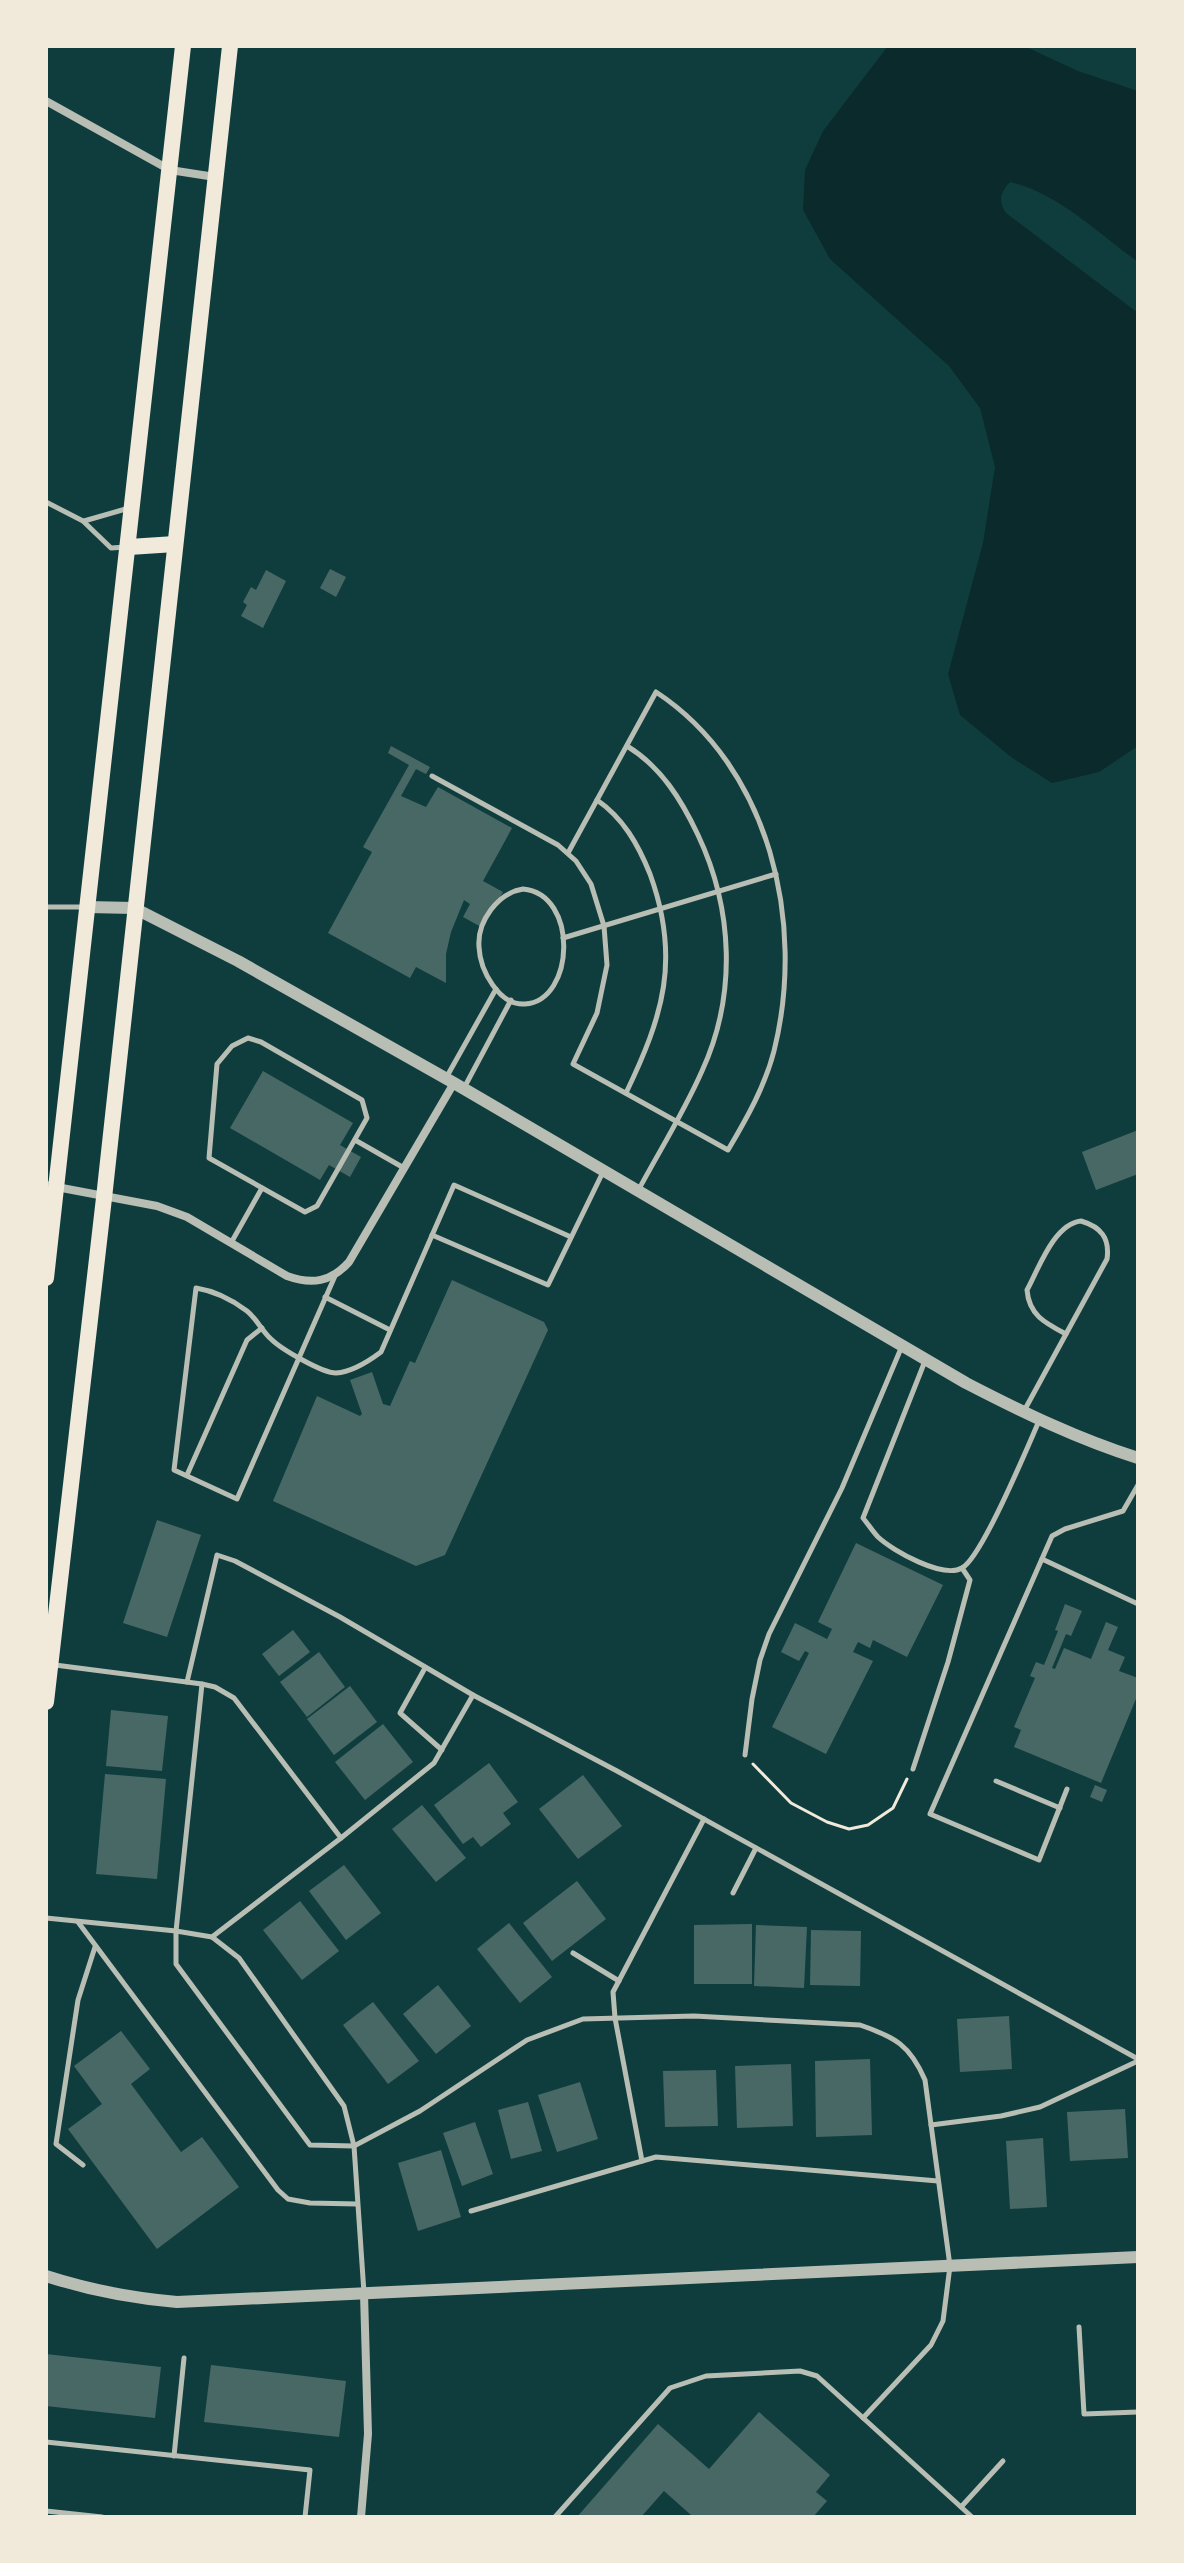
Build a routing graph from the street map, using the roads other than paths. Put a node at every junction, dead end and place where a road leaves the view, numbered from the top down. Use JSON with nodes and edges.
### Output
{"nodes":[{"id":1,"x":183,"y":46,"type":"edge"},
{"id":2,"x":230,"y":46,"type":"edge"},
{"id":3,"x":46,"y":101,"type":"edge"},
{"id":4,"x":170,"y":170,"type":"junction"},
{"id":5,"x":215,"y":177,"type":"junction"},
{"id":6,"x":46,"y":502,"type":"edge"},
{"id":7,"x":132,"y":507,"type":"junction"},
{"id":8,"x":83,"y":521,"type":"junction"},
{"id":9,"x":175,"y":544,"type":"junction"},
{"id":10,"x":129,"y":547,"type":"junction"},
{"id":11,"x":627,"y":746,"type":"junction"},
{"id":12,"x":432,"y":776,"type":"dead end"},
{"id":13,"x":597,"y":800,"type":"junction"},
{"id":14,"x":568,"y":853,"type":"junction"},
{"id":15,"x":776,"y":874,"type":"junction"},
{"id":16,"x":719,"y":891,"type":"junction"},
{"id":17,"x":46,"y":907,"type":"edge"},
{"id":18,"x":87,"y":907,"type":"junction"},
{"id":19,"x":134,"y":908,"type":"junction"},
{"id":20,"x":660,"y":909,"type":"junction"},
{"id":21,"x":604,"y":926,"type":"junction"},
{"id":22,"x":563,"y":938,"type":"junction"},
{"id":23,"x":496,"y":989,"type":"junction"},
{"id":24,"x":511,"y":1000,"type":"junction"},
{"id":25,"x":454,"y":1083,"type":"junction"},
{"id":26,"x":626,"y":1093,"type":"junction"},
{"id":27,"x":676,"y":1121,"type":"junction"},
{"id":28,"x":355,"y":1140,"type":"junction"},
{"id":29,"x":404,"y":1168,"type":"junction"},
{"id":30,"x":604,"y":1172,"type":"junction"},
{"id":31,"x":51,"y":1187,"type":"edge"},
{"id":32,"x":262,"y":1188,"type":"junction"},
{"id":33,"x":638,"y":1191,"type":"junction"},
{"id":34,"x":104,"y":1198,"type":"junction"},
{"id":35,"x":432,"y":1235,"type":"junction"},
{"id":36,"x":571,"y":1237,"type":"junction"},
{"id":37,"x":231,"y":1243,"type":"junction"},
{"id":38,"x":336,"y":1274,"type":"junction"},
{"id":39,"x":46,"y":1278,"type":"edge"},
{"id":40,"x":325,"y":1297,"type":"junction"},
{"id":41,"x":262,"y":1328,"type":"junction"},
{"id":42,"x":390,"y":1330,"type":"junction"},
{"id":43,"x":1066,"y":1334,"type":"junction"},
{"id":44,"x":902,"y":1345,"type":"junction"},
{"id":45,"x":299,"y":1358,"type":"junction"},
{"id":46,"x":926,"y":1359,"type":"junction"},
{"id":47,"x":1023,"y":1413,"type":"junction"},
{"id":48,"x":1039,"y":1420,"type":"junction"},
{"id":49,"x":1138,"y":1458,"type":"edge"},
{"id":50,"x":187,"y":1475,"type":"junction"},
{"id":51,"x":1138,"y":1485,"type":"edge"},
{"id":52,"x":1042,"y":1559,"type":"junction"},
{"id":53,"x":962,"y":1568,"type":"junction"},
{"id":54,"x":54,"y":1571,"type":"edge"},
{"id":55,"x":1138,"y":1604,"type":"edge"},
{"id":56,"x":50,"y":1664,"type":"junction"},
{"id":57,"x":425,"y":1668,"type":"junction"},
{"id":58,"x":187,"y":1682,"type":"junction"},
{"id":59,"x":202,"y":1684,"type":"junction"},
{"id":60,"x":473,"y":1695,"type":"junction"},
{"id":61,"x":46,"y":1702,"type":"edge"},
{"id":62,"x":442,"y":1750,"type":"junction"},
{"id":63,"x":745,"y":1755,"type":"road end"},
{"id":64,"x":913,"y":1769,"type":"road end"},
{"id":65,"x":996,"y":1781,"type":"dead end"},
{"id":66,"x":1067,"y":1789,"type":"dead end"},
{"id":67,"x":1060,"y":1808,"type":"junction"},
{"id":68,"x":704,"y":1819,"type":"junction"},
{"id":69,"x":341,"y":1838,"type":"junction"},
{"id":70,"x":756,"y":1848,"type":"junction"},
{"id":71,"x":733,"y":1893,"type":"dead end"},
{"id":72,"x":46,"y":1918,"type":"edge"},
{"id":73,"x":77,"y":1921,"type":"junction"},
{"id":74,"x":176,"y":1931,"type":"junction"},
{"id":75,"x":212,"y":1937,"type":"junction"},
{"id":76,"x":96,"y":1946,"type":"junction"},
{"id":77,"x":573,"y":1953,"type":"dead end"},
{"id":78,"x":619,"y":1981,"type":"junction"},
{"id":79,"x":615,"y":2018,"type":"junction"},
{"id":80,"x":1138,"y":2060,"type":"edge"},
{"id":81,"x":931,"y":2125,"type":"junction"},
{"id":82,"x":354,"y":2146,"type":"junction"},
{"id":83,"x":642,"y":2161,"type":"junction"},
{"id":84,"x":83,"y":2165,"type":"dead end"},
{"id":85,"x":938,"y":2181,"type":"junction"},
{"id":86,"x":357,"y":2204,"type":"junction"},
{"id":87,"x":471,"y":2211,"type":"dead end"},
{"id":88,"x":1138,"y":2257,"type":"edge"},
{"id":89,"x":950,"y":2266,"type":"junction"},
{"id":90,"x":46,"y":2276,"type":"edge"},
{"id":91,"x":364,"y":2294,"type":"junction"},
{"id":92,"x":1079,"y":2327,"type":"dead end"},
{"id":93,"x":184,"y":2358,"type":"dead end"},
{"id":94,"x":1138,"y":2412,"type":"edge"},
{"id":95,"x":863,"y":2418,"type":"junction"},
{"id":96,"x":46,"y":2442,"type":"edge"},
{"id":97,"x":174,"y":2456,"type":"junction"},
{"id":98,"x":1003,"y":2461,"type":"dead end"},
{"id":99,"x":961,"y":2507,"type":"junction"},
{"id":100,"x":46,"y":2511,"type":"edge"},
{"id":101,"x":102,"y":2517,"type":"edge"},
{"id":102,"x":305,"y":2517,"type":"edge"},
{"id":103,"x":361,"y":2517,"type":"edge"},
{"id":104,"x":555,"y":2517,"type":"edge"},
{"id":105,"x":972,"y":2517,"type":"edge"}],
"edges":[{"from":1,"to":4,"type":"main road"},
{"from":2,"to":5,"type":"main road"},
{"from":3,"to":4,"type":"street"},
{"from":4,"to":5,"type":"street"},
{"from":4,"to":7,"type":"main road"},
{"from":5,"to":9,"type":"main road"},
{"from":6,"to":8,"type":"lane"},
{"from":7,"to":8,"type":"lane"},
{"from":7,"to":10,"type":"main road"},
{"from":8,"to":10,"type":"lane"},
{"from":9,"to":10,"type":"main road"},
{"from":9,"to":19,"type":"main road"},
{"from":10,"to":18,"type":"main road"},
{"from":11,"to":13,"type":"lane"},
{"from":11,"to":15,"type":"lane"},
{"from":11,"to":16,"type":"lane"},
{"from":12,"to":14,"type":"lane"},
{"from":13,"to":14,"type":"lane"},
{"from":13,"to":20,"type":"lane"},
{"from":14,"to":21,"type":"lane"},
{"from":15,"to":16,"type":"lane"},
{"from":15,"to":27,"type":"lane"},
{"from":16,"to":20,"type":"lane"},
{"from":16,"to":27,"type":"lane"},
{"from":17,"to":18,"type":"lane"},
{"from":18,"to":19,"type":"street"},
{"from":18,"to":31,"type":"main road"},
{"from":19,"to":25,"type":"street"},
{"from":19,"to":34,"type":"main road"},
{"from":20,"to":21,"type":"lane"},
{"from":20,"to":26,"type":"lane"},
{"from":21,"to":22,"type":"lane"},
{"from":21,"to":26,"type":"lane"},
{"from":22,"to":23,"type":"lane"},
{"from":22,"to":24,"type":"lane"},
{"from":23,"to":24,"type":"lane"},
{"from":23,"to":25,"type":"lane"},
{"from":24,"to":25,"type":"lane"},
{"from":25,"to":29,"type":"street"},
{"from":25,"to":30,"type":"street"},
{"from":26,"to":27,"type":"lane"},
{"from":27,"to":33,"type":"lane"},
{"from":28,"to":29,"type":"lane"},
{"from":28,"to":32,"type":"lane"},
{"from":28,"to":32,"type":"lane"},
{"from":29,"to":38,"type":"street"},
{"from":30,"to":33,"type":"street"},
{"from":30,"to":36,"type":"lane"},
{"from":31,"to":34,"type":"street"},
{"from":31,"to":39,"type":"main road"},
{"from":32,"to":37,"type":"lane"},
{"from":33,"to":44,"type":"street"},
{"from":34,"to":37,"type":"street"},
{"from":34,"to":54,"type":"main road"},
{"from":35,"to":36,"type":"lane"},
{"from":35,"to":36,"type":"lane"},
{"from":35,"to":42,"type":"lane"},
{"from":37,"to":38,"type":"street"},
{"from":38,"to":40,"type":"lane"},
{"from":40,"to":42,"type":"lane"},
{"from":40,"to":45,"type":"lane"},
{"from":41,"to":45,"type":"lane"},
{"from":41,"to":50,"type":"lane"},
{"from":41,"to":50,"type":"lane"},
{"from":42,"to":45,"type":"lane"},
{"from":43,"to":43,"type":"lane"},
{"from":43,"to":47,"type":"lane"},
{"from":44,"to":46,"type":"street"},
{"from":44,"to":63,"type":"lane"},
{"from":45,"to":50,"type":"lane"},
{"from":46,"to":47,"type":"street"},
{"from":46,"to":53,"type":"lane"},
{"from":47,"to":48,"type":"street"},
{"from":48,"to":49,"type":"street"},
{"from":48,"to":53,"type":"lane"},
{"from":51,"to":52,"type":"lane"},
{"from":52,"to":55,"type":"lane"},
{"from":52,"to":67,"type":"lane"},
{"from":53,"to":64,"type":"lane"},
{"from":54,"to":56,"type":"main road"},
{"from":56,"to":58,"type":"lane"},
{"from":56,"to":61,"type":"main road"},
{"from":57,"to":58,"type":"lane"},
{"from":57,"to":60,"type":"lane"},
{"from":57,"to":62,"type":"lane"},
{"from":58,"to":59,"type":"lane"},
{"from":59,"to":69,"type":"lane"},
{"from":59,"to":74,"type":"lane"},
{"from":60,"to":62,"type":"lane"},
{"from":60,"to":68,"type":"lane"},
{"from":62,"to":69,"type":"lane"},
{"from":65,"to":67,"type":"lane"},
{"from":66,"to":67,"type":"lane"},
{"from":68,"to":70,"type":"lane"},
{"from":68,"to":78,"type":"lane"},
{"from":69,"to":75,"type":"lane"},
{"from":70,"to":71,"type":"lane"},
{"from":70,"to":80,"type":"lane"},
{"from":72,"to":73,"type":"lane"},
{"from":73,"to":74,"type":"lane"},
{"from":73,"to":76,"type":"lane"},
{"from":74,"to":75,"type":"lane"},
{"from":74,"to":82,"type":"lane"},
{"from":75,"to":82,"type":"lane"},
{"from":76,"to":84,"type":"lane"},
{"from":76,"to":86,"type":"lane"},
{"from":77,"to":78,"type":"lane"},
{"from":78,"to":79,"type":"lane"},
{"from":79,"to":81,"type":"lane"},
{"from":79,"to":82,"type":"lane"},
{"from":79,"to":83,"type":"lane"},
{"from":80,"to":81,"type":"lane"},
{"from":81,"to":85,"type":"lane"},
{"from":82,"to":86,"type":"lane"},
{"from":83,"to":85,"type":"lane"},
{"from":83,"to":87,"type":"lane"},
{"from":85,"to":89,"type":"lane"},
{"from":86,"to":91,"type":"lane"},
{"from":88,"to":89,"type":"street"},
{"from":89,"to":91,"type":"street"},
{"from":89,"to":95,"type":"lane"},
{"from":90,"to":91,"type":"street"},
{"from":91,"to":103,"type":"street"},
{"from":92,"to":94,"type":"lane"},
{"from":93,"to":97,"type":"lane"},
{"from":95,"to":99,"type":"lane"},
{"from":95,"to":104,"type":"lane"},
{"from":96,"to":97,"type":"lane"},
{"from":97,"to":102,"type":"lane"},
{"from":98,"to":99,"type":"lane"},
{"from":99,"to":105,"type":"lane"},
{"from":100,"to":101,"type":"lane"}]}
